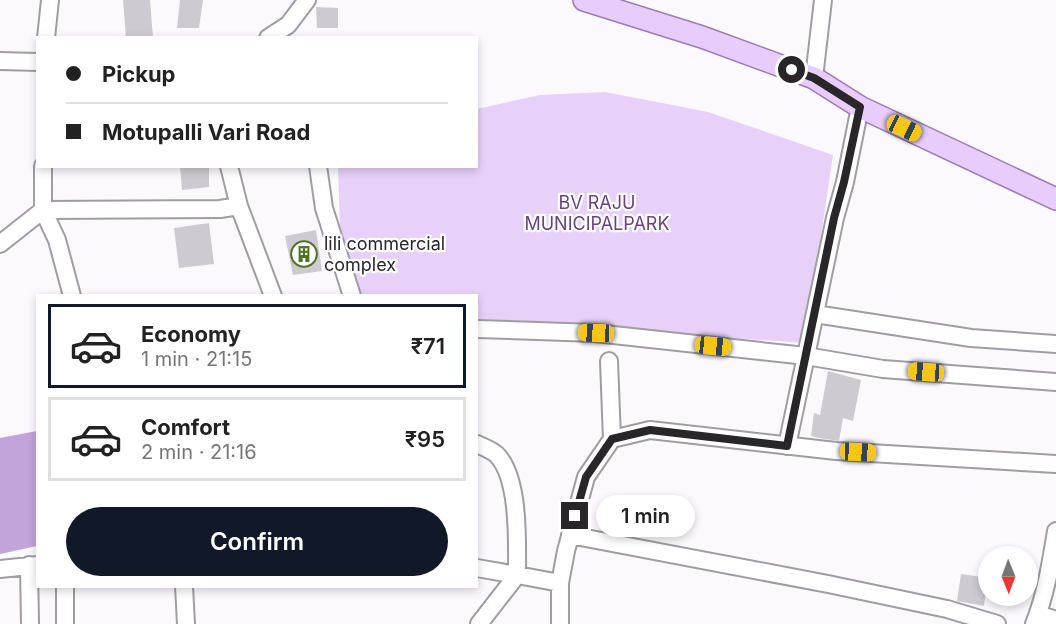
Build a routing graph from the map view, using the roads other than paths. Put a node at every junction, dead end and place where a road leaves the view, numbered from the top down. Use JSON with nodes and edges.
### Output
{"nodes":[{"id":1,"x":50,"y":0,"type":"edge"},
{"id":2,"x":308,"y":0,"type":"edge"},
{"id":3,"x":584,"y":0,"type":"edge"},
{"id":4,"x":823,"y":0,"type":"edge"},
{"id":5,"x":46,"y":36,"type":"edge"},
{"id":6,"x":271,"y":36,"type":"edge"},
{"id":7,"x":0,"y":61,"type":"edge"},
{"id":8,"x":36,"y":62,"type":"edge"},
{"id":9,"x":814,"y":78,"type":"junction"},
{"id":10,"x":860,"y":107,"type":"junction"},
{"id":11,"x":43,"y":168,"type":"edge"},
{"id":12,"x":230,"y":168,"type":"edge"},
{"id":13,"x":318,"y":168,"type":"edge"},
{"id":14,"x":1056,"y":199,"type":"edge"},
{"id":15,"x":239,"y":206,"type":"junction"},
{"id":16,"x":43,"y":210,"type":"junction"},
{"id":17,"x":0,"y":244,"type":"edge"},
{"id":18,"x":71,"y":294,"type":"edge"},
{"id":19,"x":272,"y":294,"type":"edge"},
{"id":20,"x":351,"y":294,"type":"edge"},
{"id":21,"x":815,"y":314,"type":"junction"},
{"id":22,"x":478,"y":329,"type":"edge"},
{"id":23,"x":1056,"y":344,"type":"edge"},
{"id":24,"x":806,"y":356,"type":"junction"},
{"id":25,"x":609,"y":361,"type":"dead end"},
{"id":26,"x":1056,"y":382,"type":"edge"},
{"id":27,"x":612,"y":439,"type":"junction"},
{"id":28,"x":478,"y":445,"type":"edge"},
{"id":29,"x":787,"y":446,"type":"junction"},
{"id":30,"x":1056,"y":464,"type":"edge"},
{"id":31,"x":1056,"y":531,"type":"edge"},
{"id":32,"x":570,"y":535,"type":"junction"},
{"id":33,"x":33,"y":565,"type":"edge"},
{"id":34,"x":478,"y":568,"type":"edge"},
{"id":35,"x":0,"y":569,"type":"edge"},
{"id":36,"x":516,"y":574,"type":"junction"},
{"id":37,"x":560,"y":583,"type":"junction"},
{"id":38,"x":65,"y":588,"type":"edge"},
{"id":39,"x":184,"y":588,"type":"edge"},
{"id":40,"x":1036,"y":619,"type":"edge"},
{"id":41,"x":1056,"y":620,"type":"edge"},
{"id":42,"x":30,"y":624,"type":"edge"},
{"id":43,"x":65,"y":624,"type":"edge"},
{"id":44,"x":186,"y":624,"type":"edge"},
{"id":45,"x":479,"y":624,"type":"edge"},
{"id":46,"x":560,"y":624,"type":"edge"},
{"id":47,"x":997,"y":624,"type":"edge"}],
"edges":[{"from":1,"to":5,"type":"street"},
{"from":2,"to":6,"type":"street"},
{"from":3,"to":9,"type":"main road"},
{"from":4,"to":9,"type":"street"},
{"from":7,"to":8,"type":"street"},
{"from":9,"to":10,"type":"main road"},
{"from":10,"to":14,"type":"main road"},
{"from":10,"to":21,"type":"street"},
{"from":11,"to":16,"type":"street"},
{"from":12,"to":15,"type":"street"},
{"from":13,"to":20,"type":"street"},
{"from":15,"to":16,"type":"street"},
{"from":15,"to":19,"type":"street"},
{"from":16,"to":17,"type":"street"},
{"from":16,"to":18,"type":"street"},
{"from":21,"to":23,"type":"street"},
{"from":21,"to":24,"type":"street"},
{"from":22,"to":24,"type":"street"},
{"from":24,"to":26,"type":"street"},
{"from":24,"to":29,"type":"street"},
{"from":25,"to":27,"type":"street"},
{"from":27,"to":29,"type":"street"},
{"from":27,"to":32,"type":"street"},
{"from":28,"to":36,"type":"street"},
{"from":29,"to":30,"type":"street"},
{"from":31,"to":40,"type":"street"},
{"from":32,"to":37,"type":"street"},
{"from":32,"to":47,"type":"street"},
{"from":33,"to":35,"type":"street"},
{"from":33,"to":42,"type":"street"},
{"from":34,"to":36,"type":"street"},
{"from":36,"to":37,"type":"street"},
{"from":36,"to":45,"type":"street"},
{"from":37,"to":46,"type":"street"},
{"from":38,"to":43,"type":"street"},
{"from":39,"to":44,"type":"street"},
{"from":40,"to":41,"type":"street"}]}
